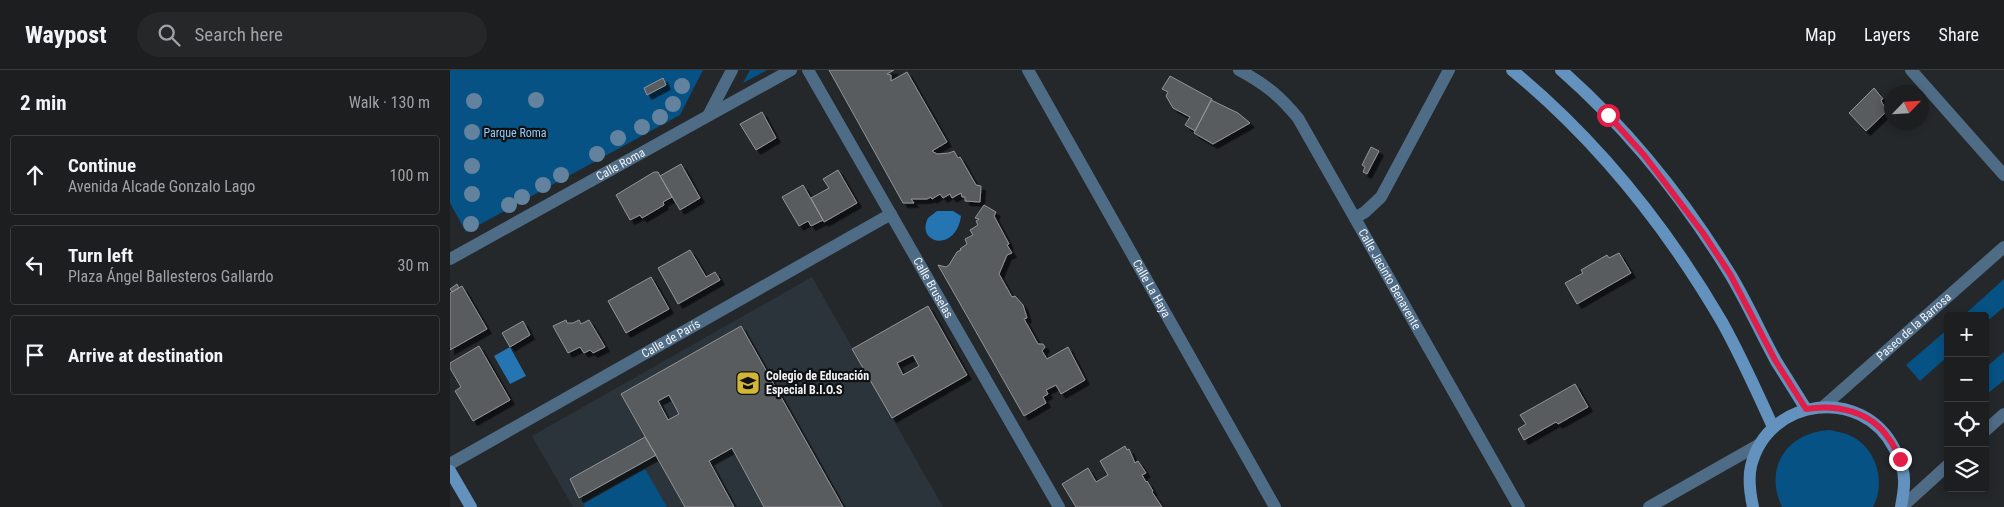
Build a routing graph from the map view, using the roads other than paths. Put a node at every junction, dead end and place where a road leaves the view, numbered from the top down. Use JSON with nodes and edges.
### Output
{"nodes":[{"id":1,"x":732,"y":70,"type":"edge"},
{"id":2,"x":791,"y":70,"type":"edge"},
{"id":3,"x":808,"y":70,"type":"edge"},
{"id":4,"x":1028,"y":70,"type":"edge"},
{"id":5,"x":1239,"y":70,"type":"edge"},
{"id":6,"x":1449,"y":70,"type":"edge"},
{"id":7,"x":1512,"y":70,"type":"edge"},
{"id":8,"x":1562,"y":70,"type":"edge"},
{"id":9,"x":1912,"y":70,"type":"edge"},
{"id":10,"x":710,"y":114,"type":"junction"},
{"id":11,"x":2004,"y":175,"type":"edge"},
{"id":12,"x":891,"y":214,"type":"junction"},
{"id":13,"x":1355,"y":218,"type":"junction"},
{"id":14,"x":2004,"y":247,"type":"edge"},
{"id":15,"x":450,"y":259,"type":"edge"},
{"id":16,"x":1824,"y":406,"type":"junction"},
{"id":17,"x":1806,"y":409,"type":"junction"},
{"id":18,"x":2004,"y":414,"type":"edge"},
{"id":19,"x":1773,"y":427,"type":"junction"},
{"id":20,"x":1989,"y":427,"type":"edge"},
{"id":21,"x":1760,"y":444,"type":"junction"},
{"id":22,"x":450,"y":464,"type":"edge"},
{"id":23,"x":1944,"y":469,"type":"edge"},
{"id":24,"x":450,"y":471,"type":"edge"},
{"id":25,"x":471,"y":507,"type":"edge"},
{"id":26,"x":1058,"y":507,"type":"edge"},
{"id":27,"x":1275,"y":507,"type":"edge"},
{"id":28,"x":1519,"y":507,"type":"edge"},
{"id":29,"x":1649,"y":507,"type":"edge"},
{"id":30,"x":1753,"y":507,"type":"edge"},
{"id":31,"x":1902,"y":507,"type":"edge"}],
"edges":[{"from":1,"to":10,"type":"street"},
{"from":2,"to":10,"type":"street","name":"Calle Roma"},
{"from":3,"to":12,"type":"street","name":"Calle Bruselas"},
{"from":4,"to":27,"type":"street","name":"Calle La Haya"},
{"from":5,"to":13,"type":"street","name":"Calle Jacinto Benavente"},
{"from":6,"to":13,"type":"street"},
{"from":7,"to":19,"type":"street"},
{"from":8,"to":17,"type":"street"},
{"from":9,"to":11,"type":"street"},
{"from":10,"to":15,"type":"street","name":"Calle Roma"},
{"from":12,"to":22,"type":"street","name":"Calle de París"},
{"from":12,"to":26,"type":"street","name":"Calle Bruselas"},
{"from":13,"to":28,"type":"street","name":"Calle Jacinto Benavente"},
{"from":14,"to":16,"type":"street","name":"Paseo de la Barrosa"},
{"from":16,"to":17,"type":"street"},
{"from":16,"to":31,"type":"street"},
{"from":17,"to":19,"type":"street"},
{"from":18,"to":20,"type":"street"},
{"from":19,"to":21,"type":"street"},
{"from":21,"to":29,"type":"street"},
{"from":21,"to":30,"type":"street"},
{"from":23,"to":31,"type":"street"},
{"from":24,"to":25,"type":"street"}]}
